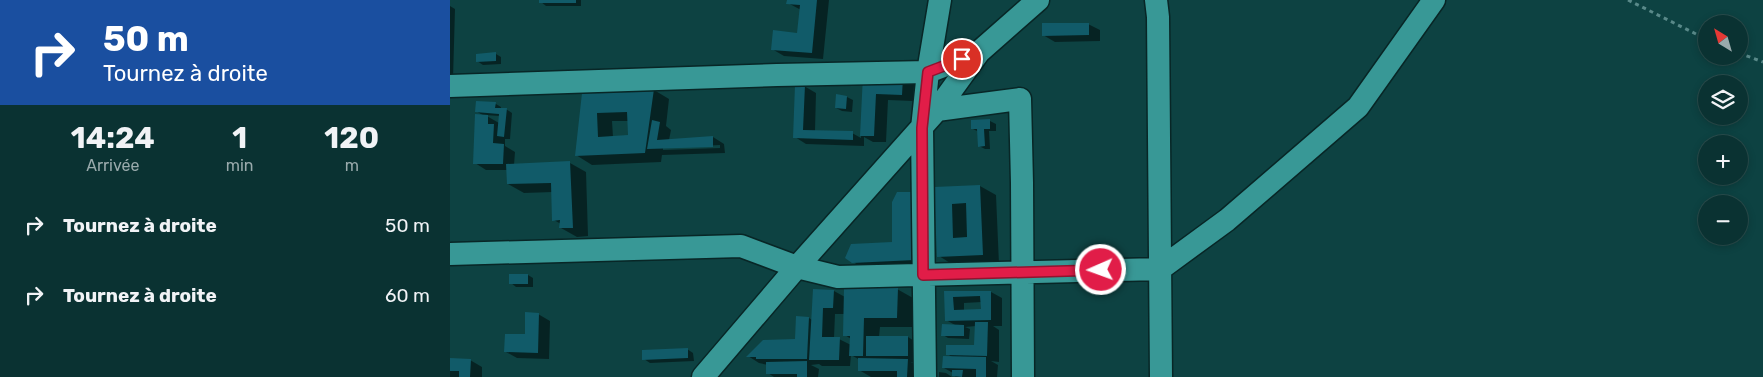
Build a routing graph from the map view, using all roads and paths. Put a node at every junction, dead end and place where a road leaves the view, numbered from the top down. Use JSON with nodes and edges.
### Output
{"nodes":[{"id":1,"x":940,"y":0,"type":"edge"},
{"id":2,"x":1038,"y":0,"type":"edge"},
{"id":3,"x":1156,"y":0,"type":"edge"},
{"id":4,"x":1434,"y":0,"type":"edge"},
{"id":5,"x":1628,"y":0,"type":"edge"},
{"id":6,"x":1698,"y":35,"type":"edge"},
{"id":7,"x":980,"y":52,"type":"junction"},
{"id":8,"x":1748,"y":56,"type":"edge"},
{"id":9,"x":1763,"y":62,"type":"edge"},
{"id":10,"x":928,"y":72,"type":"junction"},
{"id":11,"x":450,"y":86,"type":"edge"},
{"id":12,"x":937,"y":110,"type":"junction"},
{"id":13,"x":922,"y":128,"type":"junction"},
{"id":14,"x":450,"y":254,"type":"edge"},
{"id":15,"x":797,"y":266,"type":"junction"},
{"id":16,"x":1160,"y":268,"type":"junction"},
{"id":17,"x":1022,"y":272,"type":"junction"},
{"id":18,"x":923,"y":275,"type":"junction"},
{"id":19,"x":703,"y":377,"type":"edge"},
{"id":20,"x":925,"y":377,"type":"edge"},
{"id":21,"x":1023,"y":377,"type":"edge"},
{"id":22,"x":1161,"y":377,"type":"edge"}],
"edges":[{"from":1,"to":10,"type":"street"},
{"from":2,"to":7,"type":"street"},
{"from":3,"to":16,"type":"street"},
{"from":4,"to":16,"type":"street"},
{"from":5,"to":6,"type":"path"},
{"from":7,"to":10,"type":"street"},
{"from":7,"to":12,"type":"street"},
{"from":8,"to":9,"type":"path"},
{"from":10,"to":11,"type":"street"},
{"from":10,"to":13,"type":"street"},
{"from":12,"to":13,"type":"street"},
{"from":12,"to":17,"type":"street"},
{"from":13,"to":15,"type":"street"},
{"from":13,"to":18,"type":"street"},
{"from":14,"to":15,"type":"street"},
{"from":15,"to":18,"type":"street"},
{"from":15,"to":19,"type":"street"},
{"from":16,"to":17,"type":"street"},
{"from":16,"to":22,"type":"street"},
{"from":17,"to":18,"type":"street"},
{"from":17,"to":21,"type":"street"},
{"from":18,"to":20,"type":"street"}]}
